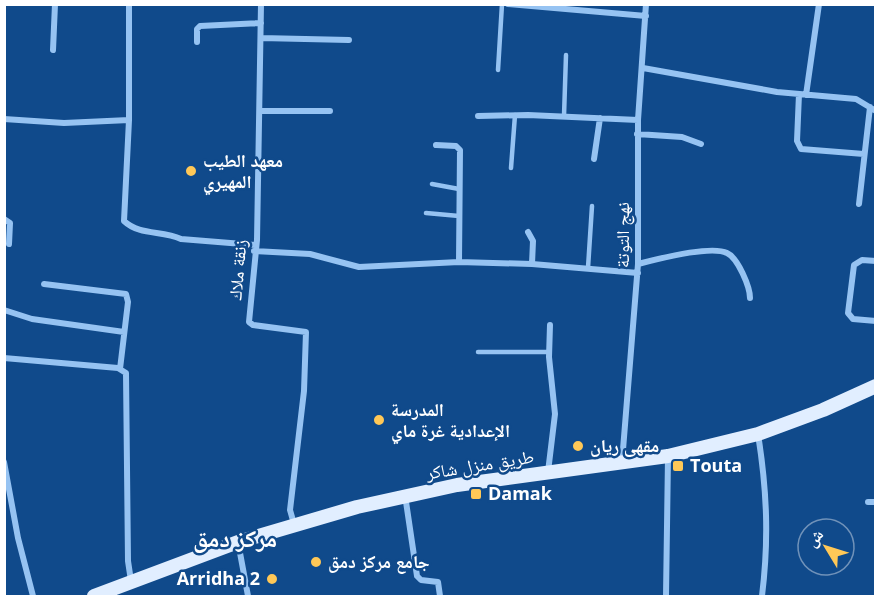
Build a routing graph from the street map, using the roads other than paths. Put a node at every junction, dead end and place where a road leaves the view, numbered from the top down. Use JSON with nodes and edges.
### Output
{"nodes":[{"id":1,"x":55,"y":4,"type":"edge"},
{"id":2,"x":129,"y":4,"type":"edge"},
{"id":3,"x":261,"y":4,"type":"edge"},
{"id":4,"x":501,"y":4,"type":"edge"},
{"id":5,"x":508,"y":4,"type":"edge"},
{"id":6,"x":646,"y":4,"type":"edge"},
{"id":7,"x":819,"y":4,"type":"edge"},
{"id":8,"x":536,"y":5,"type":"edge"},
{"id":9,"x":646,"y":16,"type":"junction"},
{"id":10,"x":261,"y":23,"type":"junction"},
{"id":11,"x":261,"y":38,"type":"junction"},
{"id":12,"x":349,"y":40,"type":"dead end"},
{"id":13,"x":197,"y":42,"type":"dead end"},
{"id":14,"x":53,"y":50,"type":"dead end"},
{"id":15,"x":566,"y":55,"type":"dead end"},
{"id":16,"x":643,"y":68,"type":"junction"},
{"id":17,"x":498,"y":70,"type":"dead end"},
{"id":18,"x":803,"y":94,"type":"junction"},
{"id":19,"x":873,"y":109,"type":"edge"},
{"id":20,"x":260,"y":111,"type":"junction"},
{"id":21,"x":330,"y":111,"type":"dead end"},
{"id":22,"x":515,"y":115,"type":"junction"},
{"id":23,"x":478,"y":116,"type":"dead end"},
{"id":24,"x":564,"y":116,"type":"junction"},
{"id":25,"x":600,"y":118,"type":"junction"},
{"id":26,"x":4,"y":119,"type":"edge"},
{"id":27,"x":129,"y":120,"type":"junction"},
{"id":28,"x":638,"y":120,"type":"junction"},
{"id":29,"x":637,"y":134,"type":"junction"},
{"id":30,"x":701,"y":144,"type":"dead end"},
{"id":31,"x":436,"y":145,"type":"dead end"},
{"id":32,"x":864,"y":154,"type":"junction"},
{"id":33,"x":594,"y":159,"type":"dead end"},
{"id":34,"x":511,"y":168,"type":"dead end"},
{"id":35,"x":432,"y":184,"type":"dead end"},
{"id":36,"x":459,"y":189,"type":"junction"},
{"id":37,"x":859,"y":204,"type":"dead end"},
{"id":38,"x":592,"y":206,"type":"dead end"},
{"id":39,"x":426,"y":213,"type":"dead end"},
{"id":40,"x":459,"y":216,"type":"junction"},
{"id":41,"x":4,"y":219,"type":"edge"},
{"id":42,"x":528,"y":232,"type":"dead end"},
{"id":43,"x":9,"y":244,"type":"dead end"},
{"id":44,"x":255,"y":248,"type":"junction"},
{"id":45,"x":876,"y":261,"type":"edge"},
{"id":46,"x":459,"y":262,"type":"junction"},
{"id":47,"x":532,"y":264,"type":"junction"},
{"id":48,"x":638,"y":264,"type":"junction"},
{"id":49,"x":588,"y":268,"type":"junction"},
{"id":50,"x":638,"y":273,"type":"junction"},
{"id":51,"x":44,"y":284,"type":"dead end"},
{"id":52,"x":750,"y":298,"type":"dead end"},
{"id":53,"x":4,"y":310,"type":"edge"},
{"id":54,"x":876,"y":321,"type":"edge"},
{"id":55,"x":550,"y":325,"type":"dead end"},
{"id":56,"x":124,"y":332,"type":"junction"},
{"id":57,"x":478,"y":352,"type":"dead end"},
{"id":58,"x":549,"y":352,"type":"junction"},
{"id":59,"x":4,"y":358,"type":"edge"},
{"id":60,"x":120,"y":369,"type":"junction"},
{"id":61,"x":876,"y":386,"type":"edge"},
{"id":62,"x":758,"y":434,"type":"junction"},
{"id":63,"x":668,"y":456,"type":"junction"},
{"id":64,"x":4,"y":462,"type":"edge"},
{"id":65,"x":621,"y":464,"type":"junction"},
{"id":66,"x":548,"y":472,"type":"junction"},
{"id":67,"x":405,"y":495,"type":"junction"},
{"id":68,"x":294,"y":524,"type":"junction"},
{"id":69,"x":238,"y":542,"type":"junction"},
{"id":70,"x":131,"y":582,"type":"junction"},
{"id":71,"x":33,"y":597,"type":"edge"},
{"id":72,"x":94,"y":597,"type":"edge"},
{"id":73,"x":248,"y":597,"type":"edge"},
{"id":74,"x":440,"y":597,"type":"edge"},
{"id":75,"x":666,"y":597,"type":"edge"},
{"id":76,"x":762,"y":597,"type":"edge"}],
"edges":[{"from":1,"to":14,"type":"street"},
{"from":2,"to":27,"type":"street"},
{"from":3,"to":10,"type":"street","name":"زنقة ملاك"},
{"from":4,"to":17,"type":"lane"},
{"from":5,"to":8,"type":"street"},
{"from":6,"to":9,"type":"street","name":"نهج التوتة"},
{"from":7,"to":18,"type":"street"},
{"from":8,"to":9,"type":"street"},
{"from":9,"to":16,"type":"street","name":"نهج التوتة"},
{"from":10,"to":11,"type":"street","name":"زنقة ملاك"},
{"from":10,"to":13,"type":"street"},
{"from":11,"to":12,"type":"street"},
{"from":11,"to":20,"type":"street","name":"زنقة ملاك"},
{"from":15,"to":24,"type":"lane"},
{"from":16,"to":18,"type":"street"},
{"from":16,"to":28,"type":"street","name":"نهج التوتة"},
{"from":18,"to":19,"type":"street"},
{"from":18,"to":32,"type":"street"},
{"from":19,"to":32,"type":"street"},
{"from":20,"to":21,"type":"street"},
{"from":20,"to":44,"type":"street","name":"زنقة ملاك"},
{"from":22,"to":23,"type":"street"},
{"from":22,"to":24,"type":"street"},
{"from":22,"to":34,"type":"lane"},
{"from":24,"to":25,"type":"street"},
{"from":25,"to":28,"type":"street"},
{"from":25,"to":33,"type":"street"},
{"from":26,"to":27,"type":"street"},
{"from":27,"to":44,"type":"street"},
{"from":28,"to":29,"type":"street","name":"نهج التوتة"},
{"from":29,"to":30,"type":"street"},
{"from":29,"to":48,"type":"street","name":"نهج التوتة"},
{"from":31,"to":36,"type":"street"},
{"from":32,"to":37,"type":"street"},
{"from":35,"to":36,"type":"lane"},
{"from":36,"to":40,"type":"street"},
{"from":38,"to":49,"type":"lane"},
{"from":39,"to":40,"type":"lane"},
{"from":40,"to":46,"type":"street"},
{"from":41,"to":43,"type":"street"},
{"from":42,"to":47,"type":"street"},
{"from":44,"to":46,"type":"street"},
{"from":44,"to":68,"type":"street","name":"زنقة ملاك"},
{"from":45,"to":54,"type":"street"},
{"from":46,"to":47,"type":"street"},
{"from":47,"to":49,"type":"street"},
{"from":48,"to":50,"type":"street","name":"نهج التوتة"},
{"from":48,"to":52,"type":"street"},
{"from":49,"to":50,"type":"street"},
{"from":50,"to":65,"type":"street","name":"نهج التوتة"},
{"from":51,"to":56,"type":"street"},
{"from":53,"to":56,"type":"street"},
{"from":55,"to":58,"type":"street"},
{"from":56,"to":60,"type":"street"},
{"from":57,"to":58,"type":"lane"},
{"from":58,"to":66,"type":"street"},
{"from":59,"to":60,"type":"street"},
{"from":60,"to":70,"type":"street"},
{"from":61,"to":62,"type":"main road","name":"طريق منزل شاكر"},
{"from":62,"to":63,"type":"main road","name":"طريق منزل شاكر"},
{"from":62,"to":76,"type":"street"},
{"from":63,"to":65,"type":"main road","name":"طريق منزل شاكر"},
{"from":63,"to":75,"type":"street"},
{"from":64,"to":71,"type":"street"},
{"from":65,"to":66,"type":"main road","name":"طريق منزل شاكر"},
{"from":66,"to":67,"type":"main road","name":"طريق منزل شاكر"},
{"from":67,"to":68,"type":"main road","name":"طريق منزل شاكر"},
{"from":67,"to":74,"type":"street"},
{"from":68,"to":69,"type":"main road","name":"طريق منزل شاكر"},
{"from":69,"to":70,"type":"main road","name":"طريق منزل شاكر"},
{"from":69,"to":73,"type":"street"},
{"from":70,"to":72,"type":"main road","name":"طريق منزل شاكر"}]}
